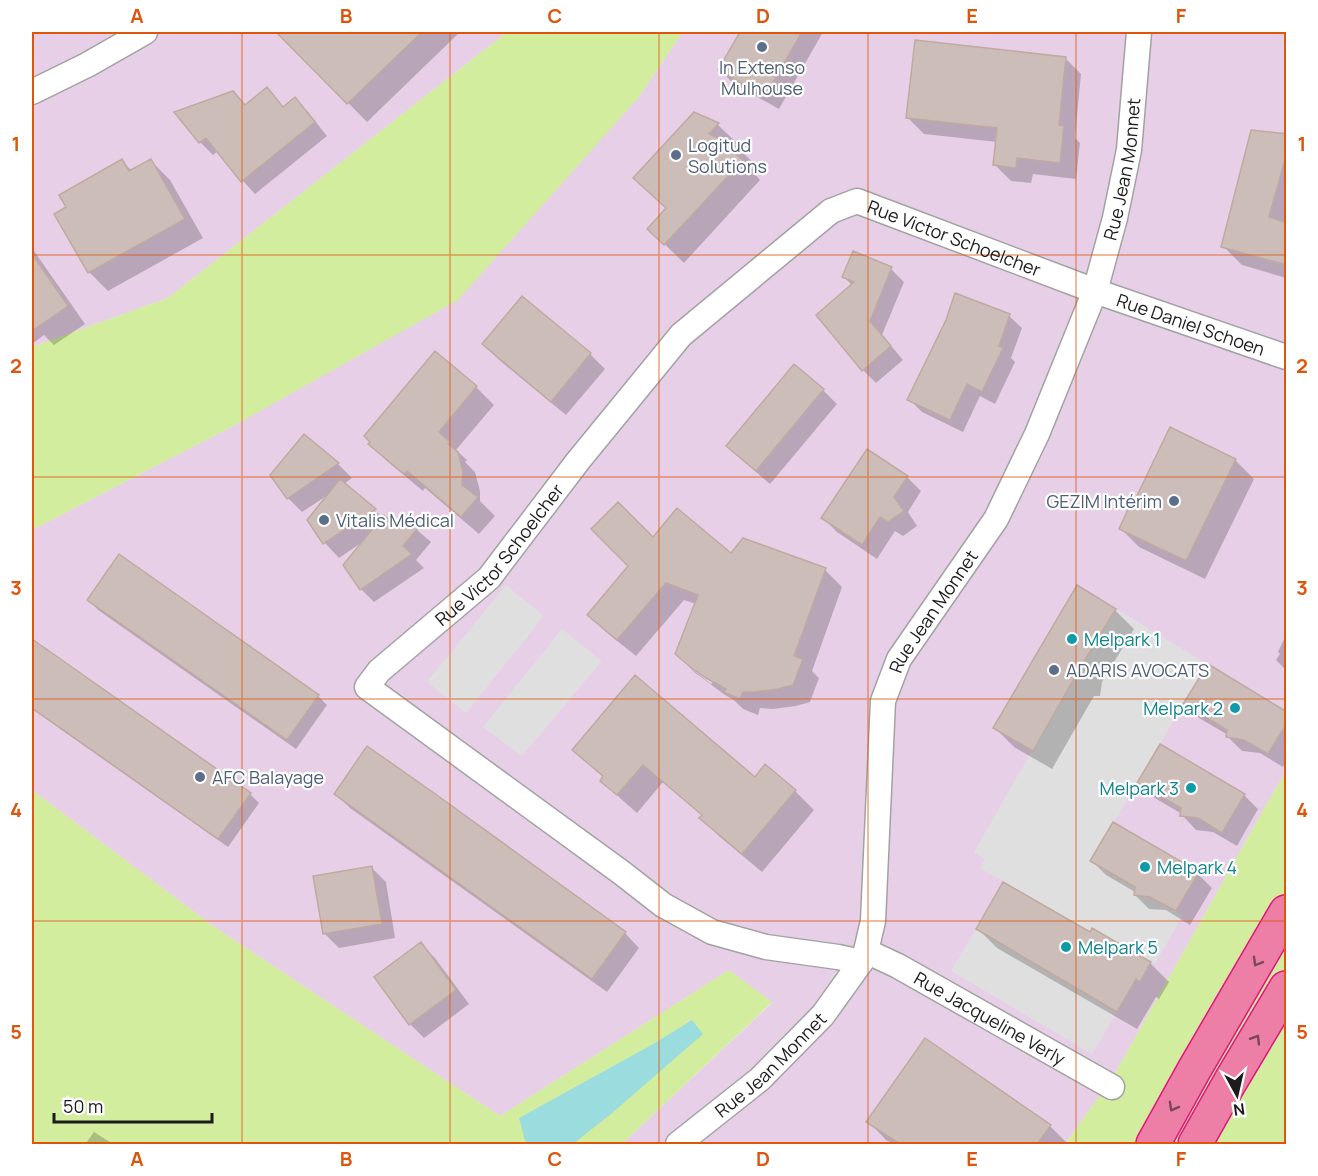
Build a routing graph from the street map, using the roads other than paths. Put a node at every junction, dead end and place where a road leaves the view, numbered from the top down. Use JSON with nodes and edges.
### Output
{"nodes":[{"id":1,"x":145,"y":32,"type":"edge"},
{"id":2,"x":1139,"y":32,"type":"edge"},
{"id":3,"x":32,"y":92,"type":"edge"},
{"id":4,"x":1095,"y":291,"type":"junction"},
{"id":5,"x":1287,"y":357,"type":"edge"},
{"id":6,"x":1287,"y":912,"type":"edge"},
{"id":7,"x":863,"y":957,"type":"junction"},
{"id":8,"x":1287,"y":988,"type":"edge"},
{"id":9,"x":1112,"y":1087,"type":"dead end"},
{"id":10,"x":678,"y":1144,"type":"edge"},
{"id":11,"x":1153,"y":1144,"type":"edge"},
{"id":12,"x":1195,"y":1144,"type":"edge"}],
"edges":[{"from":1,"to":3,"type":"street"},
{"from":2,"to":4,"type":"street","name":"Rue Jean Monnet"},
{"from":4,"to":5,"type":"street","name":"Rue Daniel Schoen"},
{"from":4,"to":7,"type":"street","name":"Rue Jean Monnet"},
{"from":4,"to":7,"type":"street","name":"Rue Victor Schoelcher"},
{"from":6,"to":11,"type":"highway","one_way":true},
{"from":7,"to":9,"type":"street","name":"Rue Jacqueline Verly"},
{"from":7,"to":10,"type":"street","name":"Rue Jean Monnet"},
{"from":12,"to":8,"type":"highway","one_way":true}]}
